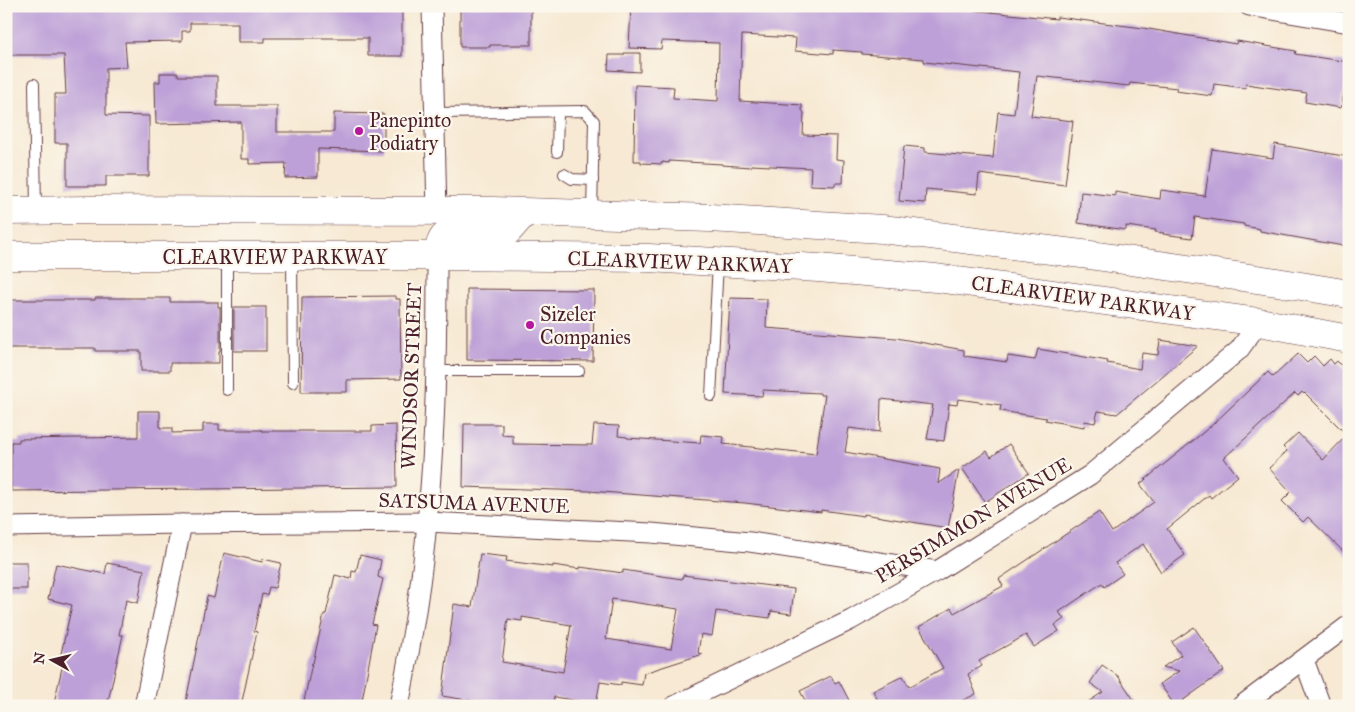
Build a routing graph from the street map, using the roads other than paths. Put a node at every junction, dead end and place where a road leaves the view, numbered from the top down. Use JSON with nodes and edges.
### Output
{"nodes":[{"id":1,"x":432,"y":6,"type":"edge"},
{"id":2,"x":1249,"y":6,"type":"edge"},
{"id":3,"x":1349,"y":23,"type":"edge"},
{"id":4,"x":34,"y":84,"type":"dead end"},
{"id":5,"x":558,"y":112,"type":"junction"},
{"id":6,"x":434,"y":113,"type":"junction"},
{"id":7,"x":557,"y":152,"type":"dead end"},
{"id":8,"x":564,"y":174,"type":"dead end"},
{"id":9,"x":593,"y":180,"type":"junction"},
{"id":10,"x":6,"y":211,"type":"edge"},
{"id":11,"x":36,"y":211,"type":"junction"},
{"id":12,"x":437,"y":212,"type":"junction"},
{"id":13,"x":524,"y":212,"type":"junction"},
{"id":14,"x":592,"y":213,"type":"junction"},
{"id":15,"x":6,"y":256,"type":"edge"},
{"id":16,"x":292,"y":256,"type":"junction"},
{"id":17,"x":350,"y":256,"type":"junction"},
{"id":18,"x":437,"y":256,"type":"junction"},
{"id":19,"x":227,"y":257,"type":"junction"},
{"id":20,"x":718,"y":262,"type":"junction"},
{"id":21,"x":1349,"y":294,"type":"edge"},
{"id":22,"x":1259,"y":322,"type":"junction"},
{"id":23,"x":1349,"y":326,"type":"edge"},
{"id":24,"x":1296,"y":329,"type":"junction"},
{"id":25,"x":1349,"y":339,"type":"edge"},
{"id":26,"x":436,"y":371,"type":"junction"},
{"id":27,"x":579,"y":371,"type":"dead end"},
{"id":28,"x":293,"y":383,"type":"dead end"},
{"id":29,"x":227,"y":390,"type":"dead end"},
{"id":30,"x":711,"y":396,"type":"dead end"},
{"id":31,"x":427,"y":522,"type":"junction"},
{"id":32,"x":182,"y":524,"type":"junction"},
{"id":33,"x":6,"y":527,"type":"edge"},
{"id":34,"x":937,"y":571,"type":"junction"},
{"id":35,"x":1349,"y":625,"type":"edge"},
{"id":36,"x":1304,"y":660,"type":"junction"},
{"id":37,"x":144,"y":706,"type":"edge"},
{"id":38,"x":399,"y":706,"type":"edge"},
{"id":39,"x":674,"y":706,"type":"edge"},
{"id":40,"x":1241,"y":706,"type":"edge"},
{"id":41,"x":1321,"y":706,"type":"edge"}],
"edges":[{"from":1,"to":6,"type":"street"},
{"from":2,"to":3,"type":"street"},
{"from":4,"to":11,"type":"lane"},
{"from":5,"to":6,"type":"lane"},
{"from":5,"to":7,"type":"lane"},
{"from":5,"to":9,"type":"lane"},
{"from":6,"to":12,"type":"street"},
{"from":8,"to":9,"type":"lane"},
{"from":9,"to":14,"type":"lane"},
{"from":10,"to":11,"type":"highway","name":"CLEARVIEW PARKWAY"},
{"from":11,"to":12,"type":"highway","name":"CLEARVIEW PARKWAY"},
{"from":12,"to":13,"type":"highway","name":"CLEARVIEW PARKWAY"},
{"from":12,"to":17,"type":"highway"},
{"from":13,"to":14,"type":"highway","name":"CLEARVIEW PARKWAY"},
{"from":13,"to":18,"type":"highway"},
{"from":14,"to":21,"type":"highway","name":"CLEARVIEW PARKWAY"},
{"from":15,"to":19,"type":"highway","name":"CLEARVIEW PARKWAY"},
{"from":16,"to":17,"type":"highway","name":"CLEARVIEW PARKWAY"},
{"from":16,"to":19,"type":"highway","name":"CLEARVIEW PARKWAY"},
{"from":16,"to":28,"type":"lane"},
{"from":17,"to":18,"type":"highway","name":"CLEARVIEW PARKWAY"},
{"from":18,"to":20,"type":"highway","name":"CLEARVIEW PARKWAY"},
{"from":18,"to":26,"type":"street","name":"WINDSOR STREET"},
{"from":19,"to":29,"type":"lane"},
{"from":20,"to":22,"type":"highway","name":"CLEARVIEW PARKWAY"},
{"from":20,"to":30,"type":"lane"},
{"from":22,"to":24,"type":"highway","name":"CLEARVIEW PARKWAY"},
{"from":22,"to":34,"type":"street","name":"PERSIMMON AVENUE"},
{"from":23,"to":24,"type":"highway"},
{"from":24,"to":25,"type":"highway","name":"CLEARVIEW PARKWAY"},
{"from":26,"to":27,"type":"lane"},
{"from":26,"to":31,"type":"street","name":"WINDSOR STREET"},
{"from":31,"to":32,"type":"street","name":"SATSUMA AVENUE"},
{"from":31,"to":34,"type":"street","name":"SATSUMA AVENUE"},
{"from":31,"to":38,"type":"street","name":"WINDSOR STREET"},
{"from":32,"to":33,"type":"street","name":"SATSUMA AVENUE"},
{"from":32,"to":37,"type":"street"},
{"from":34,"to":39,"type":"street","name":"PERSIMMON AVENUE"},
{"from":35,"to":36,"type":"street"},
{"from":36,"to":40,"type":"street"},
{"from":36,"to":41,"type":"street"}]}
